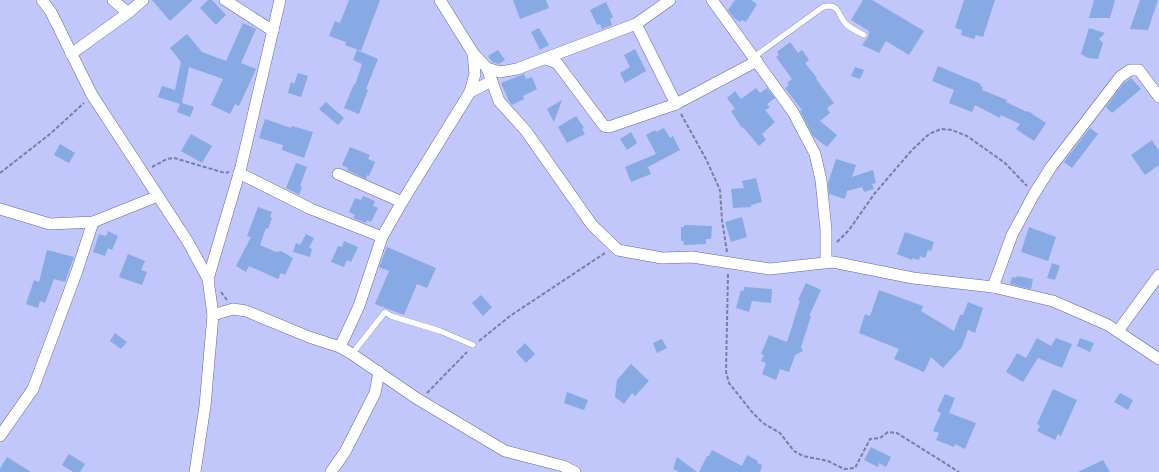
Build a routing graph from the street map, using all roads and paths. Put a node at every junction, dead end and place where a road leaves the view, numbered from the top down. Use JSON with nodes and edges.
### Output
{"nodes":[{"id":1,"x":42,"y":0,"type":"edge"},
{"id":2,"x":113,"y":0,"type":"edge"},
{"id":3,"x":143,"y":0,"type":"edge"},
{"id":4,"x":225,"y":0,"type":"edge"},
{"id":5,"x":280,"y":0,"type":"edge"},
{"id":6,"x":440,"y":0,"type":"edge"},
{"id":7,"x":670,"y":0,"type":"edge"},
{"id":8,"x":712,"y":0,"type":"edge"},
{"id":9,"x":128,"y":13,"type":"junction"},
{"id":10,"x":636,"y":24,"type":"junction"},
{"id":11,"x":273,"y":31,"type":"junction"},
{"id":12,"x":864,"y":35,"type":"dead end"},
{"id":13,"x":473,"y":53,"type":"junction"},
{"id":14,"x":71,"y":54,"type":"junction"},
{"id":15,"x":546,"y":59,"type":"junction"},
{"id":16,"x":755,"y":59,"type":"junction"},
{"id":17,"x":487,"y":68,"type":"junction"},
{"id":18,"x":492,"y":81,"type":"junction"},
{"id":19,"x":470,"y":92,"type":"junction"},
{"id":20,"x":92,"y":95,"type":"junction"},
{"id":21,"x":1159,"y":97,"type":"edge"},
{"id":22,"x":676,"y":104,"type":"junction"},
{"id":23,"x":240,"y":170,"type":"junction"},
{"id":24,"x":0,"y":173,"type":"edge"},
{"id":25,"x":142,"y":173,"type":"junction"},
{"id":26,"x":338,"y":174,"type":"dead end"},
{"id":27,"x":1034,"y":194,"type":"junction"},
{"id":28,"x":158,"y":196,"type":"junction"},
{"id":29,"x":402,"y":202,"type":"junction"},
{"id":30,"x":0,"y":209,"type":"edge"},
{"id":31,"x":93,"y":222,"type":"junction"},
{"id":32,"x":382,"y":237,"type":"junction"},
{"id":33,"x":618,"y":250,"type":"junction"},
{"id":34,"x":826,"y":257,"type":"junction"},
{"id":35,"x":728,"y":262,"type":"junction"},
{"id":36,"x":1159,"y":275,"type":"edge"},
{"id":37,"x":208,"y":279,"type":"junction"},
{"id":38,"x":993,"y":287,"type":"junction"},
{"id":39,"x":213,"y":315,"type":"junction"},
{"id":40,"x":1118,"y":331,"type":"junction"},
{"id":41,"x":473,"y":345,"type":"junction"},
{"id":42,"x":340,"y":347,"type":"junction"},
{"id":43,"x":352,"y":354,"type":"junction"},
{"id":44,"x":1159,"y":359,"type":"edge"},
{"id":45,"x":379,"y":372,"type":"junction"},
{"id":46,"x":416,"y":398,"type":"junction"},
{"id":47,"x":0,"y":436,"type":"edge"},
{"id":48,"x":195,"y":472,"type":"edge"},
{"id":49,"x":331,"y":472,"type":"edge"},
{"id":50,"x":575,"y":472,"type":"edge"},
{"id":51,"x":959,"y":472,"type":"edge"}],
"edges":[{"from":1,"to":14,"type":"street"},
{"from":2,"to":9,"type":"street"},
{"from":3,"to":9,"type":"street"},
{"from":4,"to":11,"type":"street"},
{"from":5,"to":11,"type":"street"},
{"from":6,"to":13,"type":"street"},
{"from":7,"to":10,"type":"street"},
{"from":8,"to":16,"type":"street"},
{"from":9,"to":14,"type":"street"},
{"from":10,"to":15,"type":"street"},
{"from":10,"to":22,"type":"street"},
{"from":11,"to":23,"type":"street"},
{"from":12,"to":16,"type":"lane"},
{"from":13,"to":17,"type":"street"},
{"from":13,"to":19,"type":"street"},
{"from":14,"to":20,"type":"street"},
{"from":15,"to":17,"type":"street"},
{"from":15,"to":22,"type":"street"},
{"from":16,"to":22,"type":"street"},
{"from":16,"to":34,"type":"street"},
{"from":17,"to":18,"type":"street"},
{"from":18,"to":19,"type":"street"},
{"from":18,"to":33,"type":"street"},
{"from":19,"to":29,"type":"street"},
{"from":20,"to":24,"type":"path"},
{"from":20,"to":25,"type":"street"},
{"from":21,"to":27,"type":"street"},
{"from":22,"to":35,"type":"path"},
{"from":23,"to":25,"type":"path"},
{"from":23,"to":32,"type":"street"},
{"from":23,"to":37,"type":"street"},
{"from":25,"to":28,"type":"street"},
{"from":26,"to":29,"type":"street"},
{"from":27,"to":34,"type":"path"},
{"from":27,"to":38,"type":"street"},
{"from":28,"to":31,"type":"street"},
{"from":28,"to":37,"type":"street"},
{"from":29,"to":32,"type":"street"},
{"from":30,"to":31,"type":"street"},
{"from":31,"to":47,"type":"street"},
{"from":32,"to":42,"type":"street"},
{"from":33,"to":35,"type":"street"},
{"from":33,"to":41,"type":"path"},
{"from":34,"to":35,"type":"street"},
{"from":34,"to":38,"type":"street"},
{"from":35,"to":51,"type":"path"},
{"from":36,"to":40,"type":"street"},
{"from":37,"to":39,"type":"street"},
{"from":38,"to":40,"type":"street"},
{"from":39,"to":42,"type":"street"},
{"from":39,"to":48,"type":"street"},
{"from":40,"to":44,"type":"street"},
{"from":41,"to":43,"type":"lane"},
{"from":41,"to":46,"type":"path"},
{"from":42,"to":43,"type":"street"},
{"from":43,"to":45,"type":"street"},
{"from":45,"to":46,"type":"street"},
{"from":45,"to":49,"type":"street"},
{"from":46,"to":50,"type":"street"}]}
